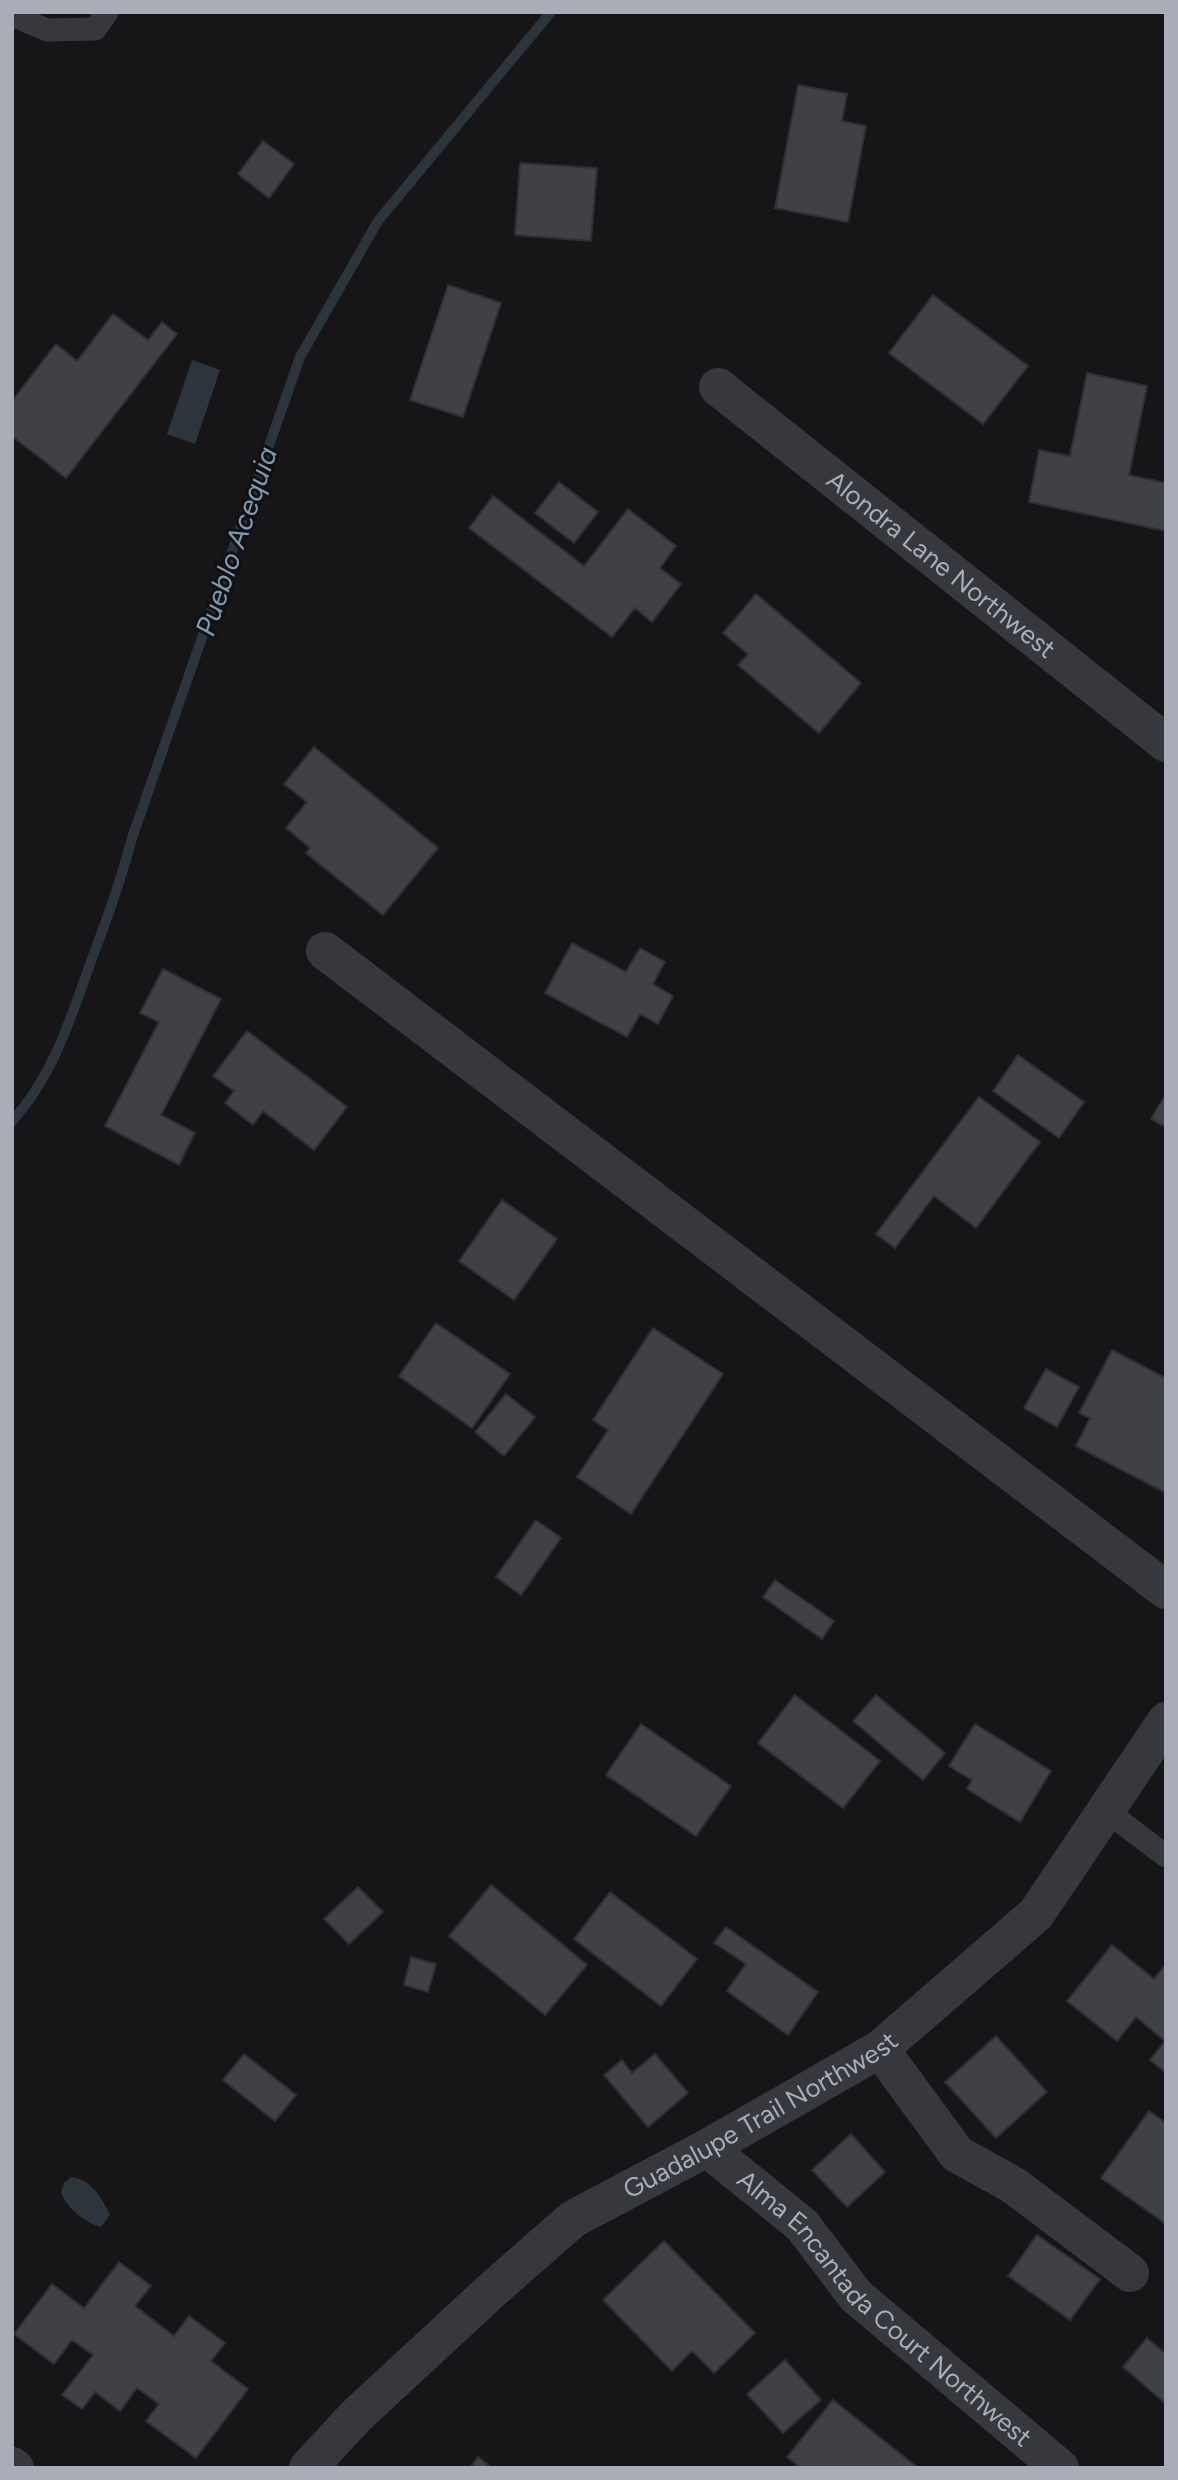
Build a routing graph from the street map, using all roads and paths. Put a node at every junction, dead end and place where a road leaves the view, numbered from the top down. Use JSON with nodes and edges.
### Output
{"nodes":[{"id":1,"x":107,"y":12,"type":"edge"},
{"id":2,"x":12,"y":15,"type":"edge"},
{"id":3,"x":718,"y":387,"type":"dead end"},
{"id":4,"x":1166,"y":743,"type":"edge"},
{"id":5,"x":325,"y":951,"type":"dead end"},
{"id":6,"x":1166,"y":1590,"type":"edge"},
{"id":7,"x":1166,"y":1721,"type":"edge"},
{"id":8,"x":1105,"y":1810,"type":"junction"},
{"id":9,"x":1166,"y":1856,"type":"edge"},
{"id":10,"x":880,"y":2049,"type":"junction"},
{"id":11,"x":707,"y":2148,"type":"junction"},
{"id":12,"x":1130,"y":2273,"type":"dead end"},
{"id":13,"x":309,"y":2468,"type":"edge"},
{"id":14,"x":1060,"y":2468,"type":"edge"}],
"edges":[{"from":1,"to":2,"type":"lane"},
{"from":3,"to":4,"type":"street","name":"Alondra Lane Northwest"},
{"from":5,"to":6,"type":"street"},
{"from":7,"to":8,"type":"street","name":"Guadalupe Trail Northwest"},
{"from":8,"to":9,"type":"lane"},
{"from":8,"to":10,"type":"street","name":"Guadalupe Trail Northwest"},
{"from":10,"to":11,"type":"street","name":"Guadalupe Trail Northwest"},
{"from":10,"to":12,"type":"street"},
{"from":11,"to":13,"type":"street","name":"Guadalupe Trail Northwest"},
{"from":11,"to":14,"type":"street","name":"Alma Encantada Court Northwest"}]}
